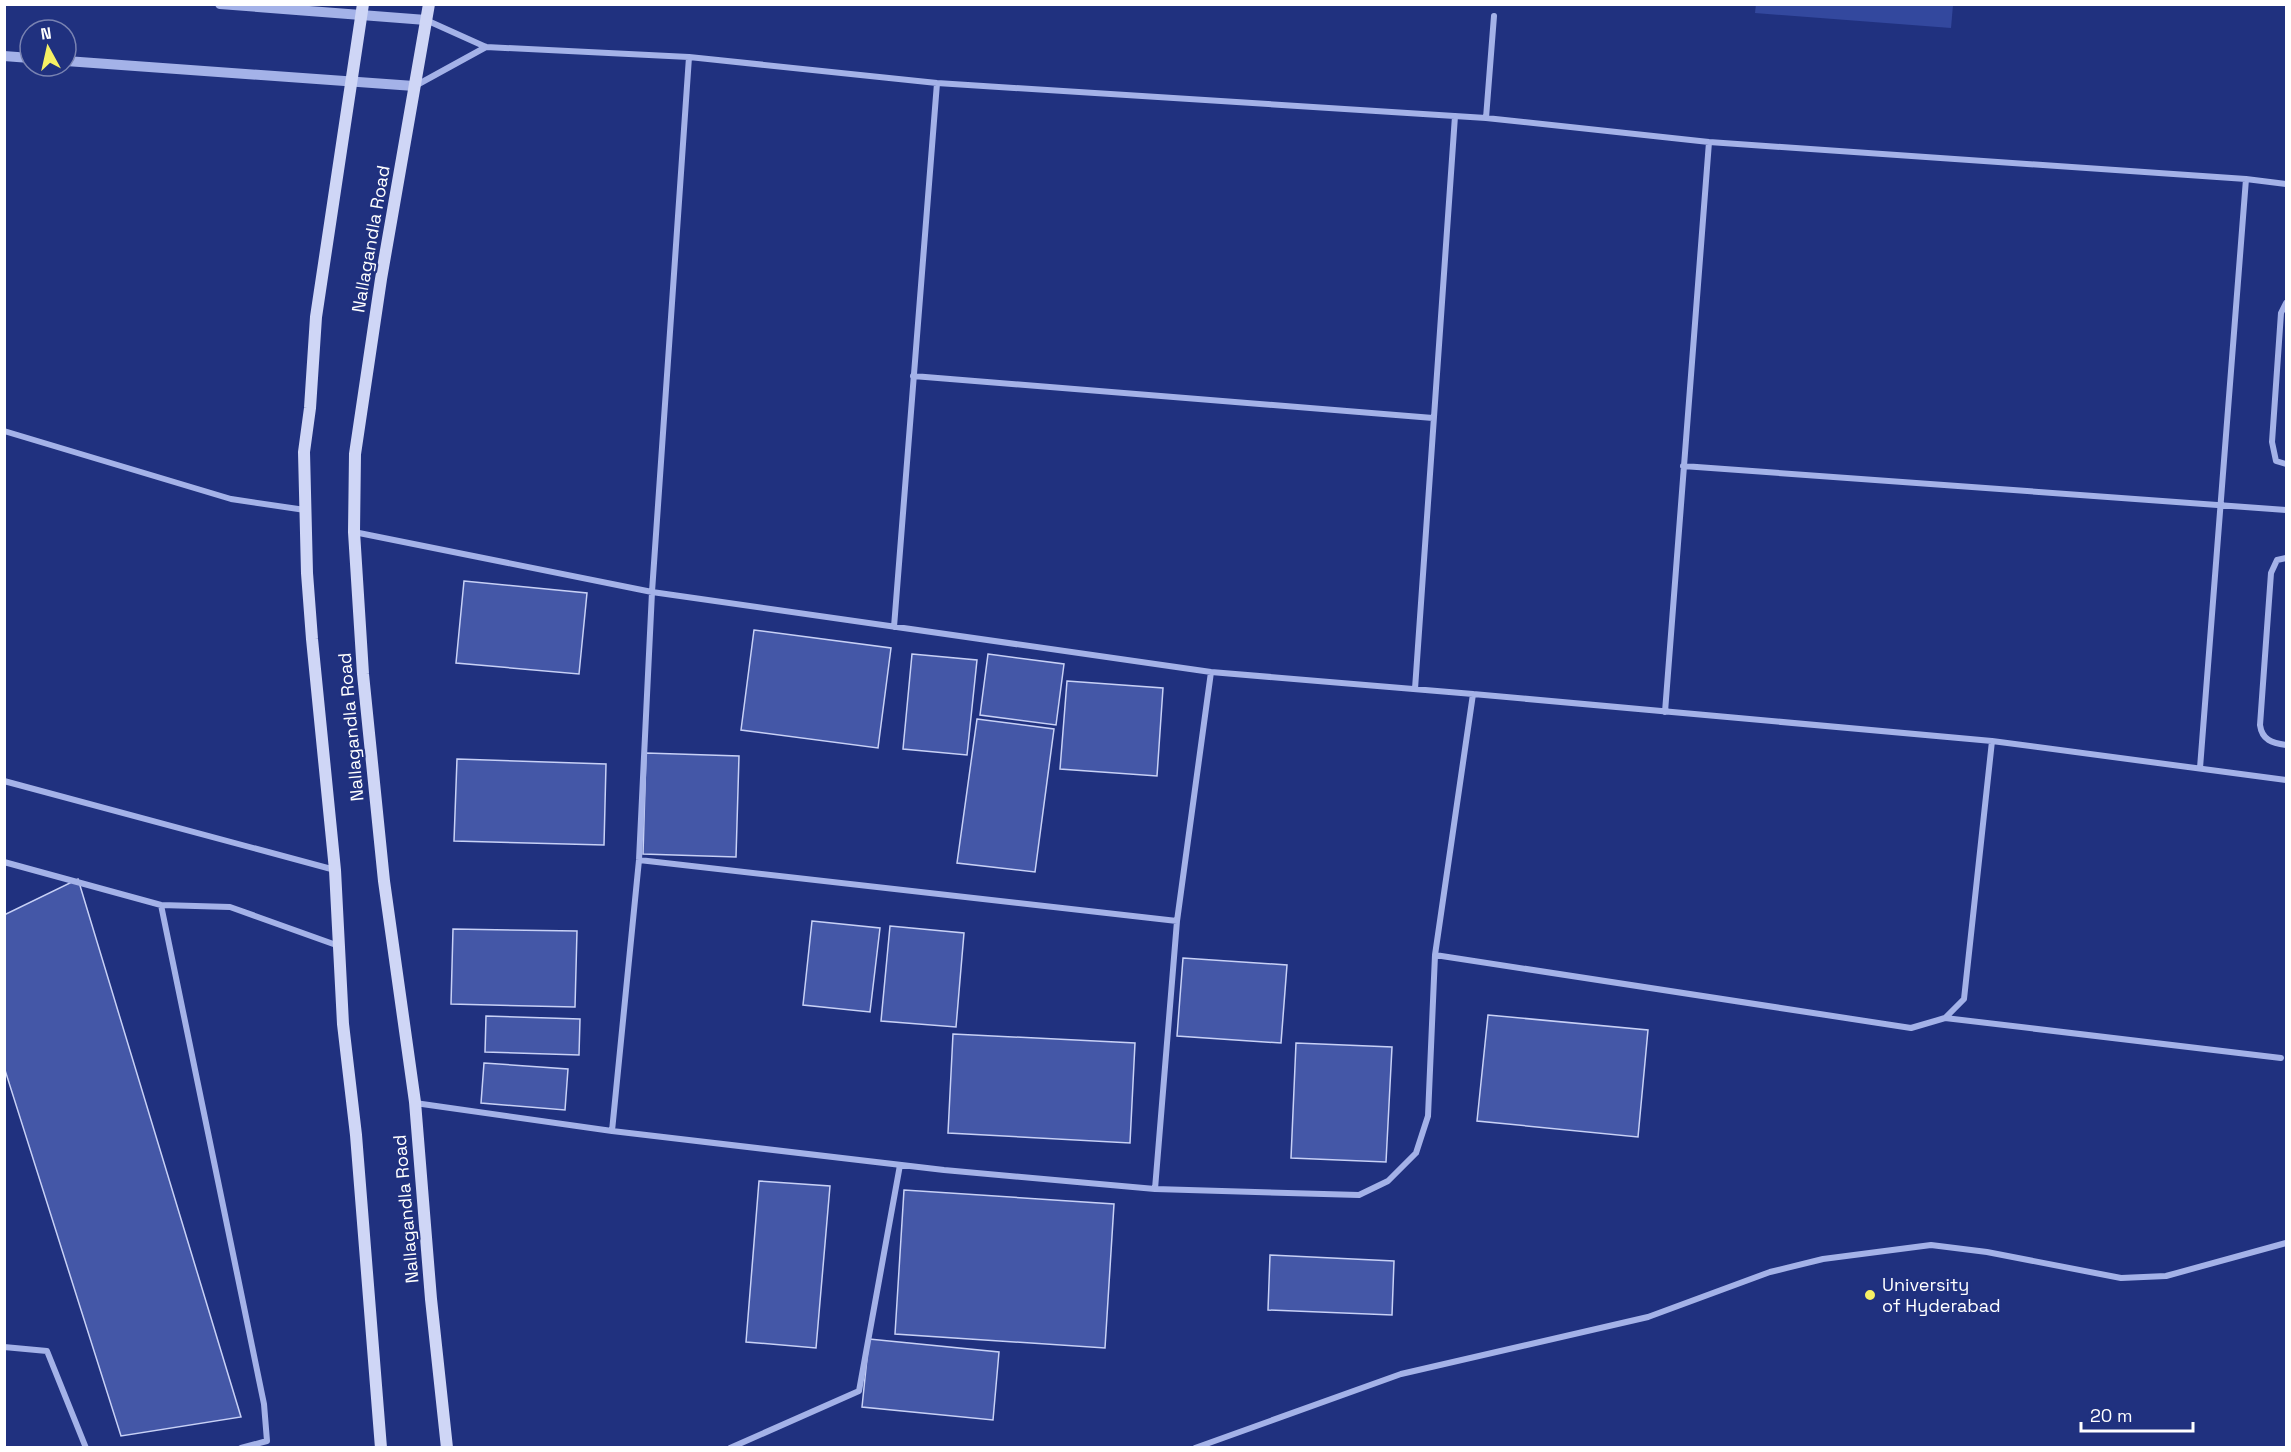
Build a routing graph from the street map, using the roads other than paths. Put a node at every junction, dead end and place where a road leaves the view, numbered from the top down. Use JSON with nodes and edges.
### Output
{"nodes":[{"id":1,"x":220,"y":4,"type":"edge"},
{"id":2,"x":429,"y":4,"type":"edge"},
{"id":3,"x":361,"y":10,"type":"edge"},
{"id":4,"x":1494,"y":16,"type":"dead end"},
{"id":5,"x":426,"y":20,"type":"junction"},
{"id":6,"x":486,"y":47,"type":"junction"},
{"id":7,"x":689,"y":57,"type":"junction"},
{"id":8,"x":78,"y":62,"type":"edge"},
{"id":9,"x":350,"y":82,"type":"junction"},
{"id":10,"x":936,"y":83,"type":"junction"},
{"id":11,"x":414,"y":86,"type":"junction"},
{"id":12,"x":1455,"y":116,"type":"junction"},
{"id":13,"x":1486,"y":118,"type":"junction"},
{"id":14,"x":1709,"y":142,"type":"junction"},
{"id":15,"x":2246,"y":179,"type":"junction"},
{"id":16,"x":2286,"y":184,"type":"edge"},
{"id":17,"x":2286,"y":303,"type":"edge"},
{"id":18,"x":913,"y":376,"type":"junction"},
{"id":19,"x":1433,"y":418,"type":"junction"},
{"id":20,"x":4,"y":431,"type":"edge"},
{"id":21,"x":2286,"y":464,"type":"edge"},
{"id":22,"x":1683,"y":466,"type":"junction"},
{"id":23,"x":2220,"y":504,"type":"junction"},
{"id":24,"x":305,"y":510,"type":"junction"},
{"id":25,"x":2286,"y":510,"type":"edge"},
{"id":26,"x":354,"y":531,"type":"junction"},
{"id":27,"x":2286,"y":558,"type":"edge"},
{"id":28,"x":651,"y":592,"type":"junction"},
{"id":29,"x":894,"y":627,"type":"junction"},
{"id":30,"x":1210,"y":672,"type":"junction"},
{"id":31,"x":1415,"y":689,"type":"junction"},
{"id":32,"x":1473,"y":694,"type":"junction"},
{"id":33,"x":1665,"y":712,"type":"junction"},
{"id":34,"x":1992,"y":741,"type":"junction"},
{"id":35,"x":2286,"y":745,"type":"edge"},
{"id":36,"x":2200,"y":768,"type":"junction"},
{"id":37,"x":2286,"y":780,"type":"edge"},
{"id":38,"x":4,"y":781,"type":"edge"},
{"id":39,"x":639,"y":860,"type":"junction"},
{"id":40,"x":4,"y":862,"type":"edge"},
{"id":41,"x":335,"y":870,"type":"junction"},
{"id":42,"x":162,"y":905,"type":"junction"},
{"id":43,"x":1177,"y":921,"type":"junction"},
{"id":44,"x":339,"y":946,"type":"junction"},
{"id":45,"x":1435,"y":955,"type":"junction"},
{"id":46,"x":1945,"y":1018,"type":"junction"},
{"id":47,"x":2281,"y":1058,"type":"dead end"},
{"id":48,"x":415,"y":1102,"type":"junction"},
{"id":49,"x":612,"y":1131,"type":"junction"},
{"id":50,"x":900,"y":1165,"type":"junction"},
{"id":51,"x":1155,"y":1190,"type":"junction"},
{"id":52,"x":2286,"y":1243,"type":"edge"},
{"id":53,"x":4,"y":1347,"type":"edge"},
{"id":54,"x":86,"y":1448,"type":"edge"},
{"id":55,"x":241,"y":1448,"type":"edge"},
{"id":56,"x":381,"y":1448,"type":"edge"},
{"id":57,"x":447,"y":1448,"type":"edge"},
{"id":58,"x":730,"y":1448,"type":"edge"},
{"id":59,"x":1195,"y":1448,"type":"edge"}],
"edges":[{"from":1,"to":3,"type":"street"},
{"from":2,"to":5,"type":"main road","name":"Nallagandla Road"},
{"from":3,"to":5,"type":"street"},
{"from":3,"to":9,"type":"main road","name":"Nallagandla Road"},
{"from":4,"to":13,"type":"street"},
{"from":5,"to":6,"type":"street"},
{"from":5,"to":11,"type":"main road","name":"Nallagandla Road"},
{"from":6,"to":7,"type":"street"},
{"from":6,"to":11,"type":"street"},
{"from":7,"to":10,"type":"street"},
{"from":7,"to":28,"type":"street"},
{"from":8,"to":9,"type":"street"},
{"from":9,"to":11,"type":"street"},
{"from":9,"to":24,"type":"main road","name":"Nallagandla Road"},
{"from":10,"to":12,"type":"street"},
{"from":10,"to":18,"type":"street"},
{"from":11,"to":26,"type":"main road","name":"Nallagandla Road"},
{"from":12,"to":13,"type":"street"},
{"from":12,"to":19,"type":"street"},
{"from":13,"to":14,"type":"street"},
{"from":14,"to":15,"type":"street"},
{"from":14,"to":22,"type":"street"},
{"from":15,"to":16,"type":"street"},
{"from":15,"to":23,"type":"street"},
{"from":17,"to":21,"type":"street"},
{"from":18,"to":19,"type":"street"},
{"from":18,"to":29,"type":"street"},
{"from":19,"to":31,"type":"street"},
{"from":20,"to":24,"type":"street"},
{"from":22,"to":23,"type":"street"},
{"from":22,"to":33,"type":"street"},
{"from":23,"to":25,"type":"street"},
{"from":23,"to":36,"type":"street"},
{"from":24,"to":41,"type":"main road","name":"Nallagandla Road"},
{"from":26,"to":28,"type":"street"},
{"from":26,"to":48,"type":"main road","name":"Nallagandla Road"},
{"from":27,"to":35,"type":"street"},
{"from":28,"to":29,"type":"street"},
{"from":28,"to":39,"type":"street"},
{"from":29,"to":30,"type":"street"},
{"from":30,"to":31,"type":"street"},
{"from":30,"to":43,"type":"street"},
{"from":31,"to":32,"type":"street"},
{"from":32,"to":33,"type":"street"},
{"from":32,"to":45,"type":"street"},
{"from":33,"to":34,"type":"street"},
{"from":34,"to":36,"type":"street"},
{"from":34,"to":46,"type":"street"},
{"from":36,"to":37,"type":"street"},
{"from":38,"to":41,"type":"street"},
{"from":39,"to":43,"type":"street"},
{"from":39,"to":49,"type":"street"},
{"from":40,"to":42,"type":"street"},
{"from":41,"to":44,"type":"main road","name":"Nallagandla Road"},
{"from":42,"to":44,"type":"street"},
{"from":42,"to":55,"type":"street"},
{"from":43,"to":51,"type":"street"},
{"from":44,"to":56,"type":"main road","name":"Nallagandla Road"},
{"from":45,"to":46,"type":"street"},
{"from":45,"to":51,"type":"street"},
{"from":46,"to":47,"type":"street"},
{"from":48,"to":49,"type":"street"},
{"from":48,"to":57,"type":"main road","name":"Nallagandla Road"},
{"from":49,"to":50,"type":"street"},
{"from":50,"to":51,"type":"street"},
{"from":50,"to":58,"type":"street"},
{"from":52,"to":59,"type":"street"},
{"from":53,"to":54,"type":"street"}]}
